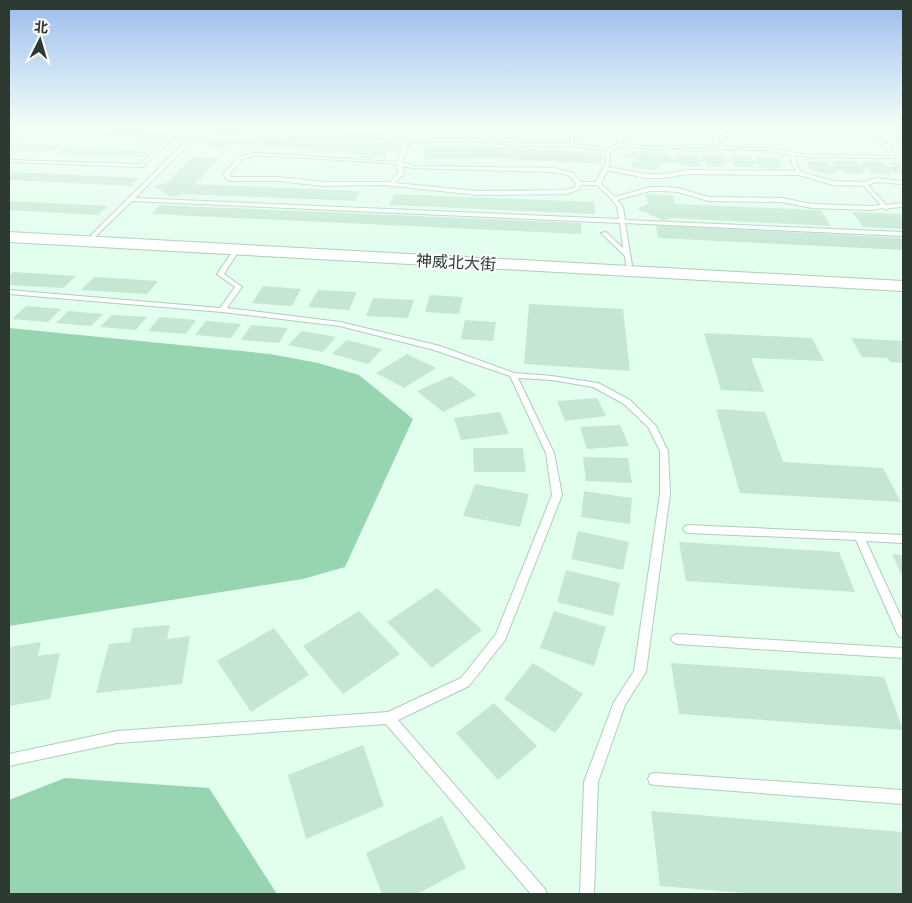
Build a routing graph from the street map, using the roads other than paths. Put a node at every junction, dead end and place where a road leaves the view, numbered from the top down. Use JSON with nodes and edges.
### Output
{"nodes":[{"id":1,"x":161,"y":169,"type":"edge"},
{"id":2,"x":231,"y":169,"type":"edge"},
{"id":3,"x":400,"y":169,"type":"edge"},
{"id":4,"x":513,"y":169,"type":"edge"},
{"id":5,"x":605,"y":169,"type":"edge"},
{"id":6,"x":611,"y":169,"type":"edge"},
{"id":7,"x":797,"y":169,"type":"edge"},
{"id":8,"x":799,"y":173,"type":"junction"},
{"id":9,"x":903,"y":182,"type":"edge"},
{"id":10,"x":392,"y":184,"type":"junction"},
{"id":11,"x":579,"y":184,"type":"junction"},
{"id":12,"x":598,"y":184,"type":"junction"},
{"id":13,"x":865,"y":184,"type":"junction"},
{"id":14,"x":614,"y":198,"type":"junction"},
{"id":15,"x":131,"y":199,"type":"junction"},
{"id":16,"x":903,"y":205,"type":"edge"},
{"id":17,"x":886,"y":208,"type":"junction"},
{"id":18,"x":623,"y":221,"type":"junction"},
{"id":19,"x":9,"y":232,"type":"edge"},
{"id":20,"x":604,"y":232,"type":"dead end"},
{"id":21,"x":903,"y":234,"type":"edge"},
{"id":22,"x":93,"y":236,"type":"junction"},
{"id":23,"x":9,"y":237,"type":"edge"},
{"id":24,"x":237,"y":249,"type":"junction"},
{"id":25,"x":628,"y":260,"type":"junction"},
{"id":26,"x":903,"y":279,"type":"edge"},
{"id":27,"x":903,"y":286,"type":"edge"},
{"id":28,"x":9,"y":292,"type":"edge"},
{"id":29,"x":222,"y":310,"type":"junction"},
{"id":30,"x":512,"y":375,"type":"junction"},
{"id":31,"x":688,"y":529,"type":"dead end"},
{"id":32,"x":858,"y":536,"type":"junction"},
{"id":33,"x":903,"y":539,"type":"edge"},
{"id":34,"x":903,"y":633,"type":"edge"},
{"id":35,"x":677,"y":639,"type":"dead end"},
{"id":36,"x":903,"y":652,"type":"edge"},
{"id":37,"x":390,"y":718,"type":"junction"},
{"id":38,"x":9,"y":760,"type":"edge"},
{"id":39,"x":655,"y":779,"type":"dead end"},
{"id":40,"x":903,"y":797,"type":"edge"},
{"id":41,"x":540,"y":894,"type":"edge"},
{"id":42,"x":587,"y":894,"type":"edge"}],
"edges":[{"from":1,"to":15,"type":"lane"},
{"from":2,"to":10,"type":"lane"},
{"from":3,"to":10,"type":"lane"},
{"from":4,"to":11,"type":"lane"},
{"from":5,"to":12,"type":"lane"},
{"from":6,"to":8,"type":"lane"},
{"from":7,"to":8,"type":"lane"},
{"from":8,"to":13,"type":"lane"},
{"from":9,"to":13,"type":"lane"},
{"from":10,"to":11,"type":"lane"},
{"from":11,"to":12,"type":"lane"},
{"from":12,"to":14,"type":"lane"},
{"from":13,"to":17,"type":"lane"},
{"from":14,"to":17,"type":"lane"},
{"from":14,"to":18,"type":"lane"},
{"from":15,"to":18,"type":"lane"},
{"from":15,"to":22,"type":"lane"},
{"from":16,"to":17,"type":"lane"},
{"from":18,"to":21,"type":"lane"},
{"from":18,"to":25,"type":"lane"},
{"from":19,"to":22,"type":"street","name":"神威北大街"},
{"from":20,"to":25,"type":"lane"},
{"from":22,"to":25,"type":"street","name":"神威北大街"},
{"from":23,"to":24,"type":"street","name":"神威北大街"},
{"from":24,"to":27,"type":"street","name":"神威北大街"},
{"from":24,"to":29,"type":"lane"},
{"from":25,"to":26,"type":"street","name":"神威北大街"},
{"from":28,"to":29,"type":"lane"},
{"from":29,"to":30,"type":"lane"},
{"from":30,"to":37,"type":"lane"},
{"from":30,"to":42,"type":"lane"},
{"from":31,"to":32,"type":"lane"},
{"from":32,"to":33,"type":"lane"},
{"from":32,"to":34,"type":"lane"},
{"from":35,"to":36,"type":"lane"},
{"from":37,"to":38,"type":"lane"},
{"from":37,"to":41,"type":"lane"},
{"from":39,"to":40,"type":"lane"}]}
